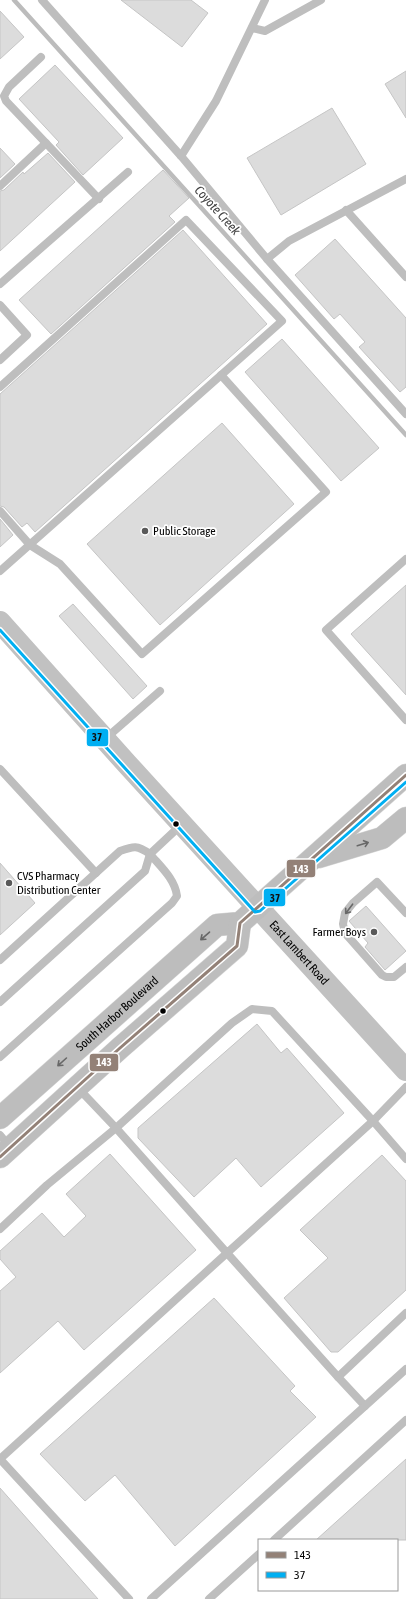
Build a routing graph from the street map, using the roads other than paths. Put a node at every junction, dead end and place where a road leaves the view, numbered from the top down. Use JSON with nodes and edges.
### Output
{"nodes":[{"id":1,"x":42,"y":0,"type":"edge"},
{"id":2,"x":265,"y":0,"type":"edge"},
{"id":3,"x":321,"y":0,"type":"edge"},
{"id":4,"x":252,"y":28,"type":"junction"},
{"id":5,"x":41,"y":57,"type":"dead end"},
{"id":6,"x":46,"y":143,"type":"junction"},
{"id":7,"x":181,"y":156,"type":"junction"},
{"id":8,"x":128,"y":172,"type":"dead end"},
{"id":9,"x":406,"y":178,"type":"edge"},
{"id":10,"x":0,"y":186,"type":"edge"},
{"id":11,"x":99,"y":200,"type":"junction"},
{"id":12,"x":346,"y":210,"type":"junction"},
{"id":13,"x":267,"y":259,"type":"junction"},
{"id":14,"x":406,"y":277,"type":"edge"},
{"id":15,"x":0,"y":284,"type":"edge"},
{"id":16,"x":0,"y":305,"type":"edge"},
{"id":17,"x":0,"y":360,"type":"edge"},
{"id":18,"x":221,"y":375,"type":"junction"},
{"id":19,"x":0,"y":387,"type":"edge"},
{"id":20,"x":405,"y":411,"type":"edge"},
{"id":21,"x":0,"y":511,"type":"edge"},
{"id":22,"x":30,"y":545,"type":"junction"},
{"id":23,"x":406,"y":559,"type":"edge"},
{"id":24,"x":0,"y":571,"type":"edge"},
{"id":25,"x":0,"y":622,"type":"edge"},
{"id":26,"x":160,"y":691,"type":"dead end"},
{"id":27,"x":406,"y":720,"type":"edge"},
{"id":28,"x":105,"y":739,"type":"junction"},
{"id":29,"x":0,"y":769,"type":"edge"},
{"id":30,"x":406,"y":775,"type":"edge"},
{"id":31,"x":406,"y":818,"type":"edge"},
{"id":32,"x":182,"y":825,"type":"junction"},
{"id":33,"x":150,"y":854,"type":"junction"},
{"id":34,"x":312,"y":859,"type":"junction"},
{"id":35,"x":96,"y":873,"type":"junction"},
{"id":36,"x":257,"y":907,"type":"junction"},
{"id":37,"x":406,"y":913,"type":"edge"},
{"id":38,"x":240,"y":923,"type":"junction"},
{"id":39,"x":0,"y":960,"type":"edge"},
{"id":40,"x":406,"y":967,"type":"edge"},
{"id":41,"x":0,"y":1002,"type":"edge"},
{"id":42,"x":0,"y":1057,"type":"edge"},
{"id":43,"x":406,"y":1070,"type":"edge"},
{"id":44,"x":78,"y":1087,"type":"junction"},
{"id":45,"x":406,"y":1087,"type":"edge"},
{"id":46,"x":0,"y":1118,"type":"edge"},
{"id":47,"x":373,"y":1121,"type":"junction"},
{"id":48,"x":116,"y":1128,"type":"junction"},
{"id":49,"x":4,"y":1146,"type":"edge"},
{"id":50,"x":406,"y":1159,"type":"edge"},
{"id":51,"x":0,"y":1229,"type":"edge"},
{"id":52,"x":227,"y":1253,"type":"junction"},
{"id":53,"x":406,"y":1313,"type":"edge"},
{"id":54,"x":406,"y":1369,"type":"edge"},
{"id":55,"x":338,"y":1377,"type":"junction"},
{"id":56,"x":365,"y":1406,"type":"junction"},
{"id":57,"x":406,"y":1420,"type":"edge"},
{"id":58,"x":0,"y":1459,"type":"edge"},
{"id":59,"x":275,"y":1539,"type":"edge"},
{"id":60,"x":258,"y":1555,"type":"edge"},
{"id":61,"x":129,"y":1599,"type":"edge"},
{"id":62,"x":151,"y":1599,"type":"edge"},
{"id":63,"x":209,"y":1599,"type":"edge"}],
"edges":[{"from":1,"to":7,"type":"lane"},
{"from":2,"to":4,"type":"lane"},
{"from":3,"to":4,"type":"lane"},
{"from":4,"to":7,"type":"lane"},
{"from":5,"to":6,"type":"lane"},
{"from":6,"to":10,"type":"lane"},
{"from":6,"to":11,"type":"lane"},
{"from":7,"to":13,"type":"lane"},
{"from":8,"to":11,"type":"lane"},
{"from":9,"to":12,"type":"lane"},
{"from":11,"to":15,"type":"lane"},
{"from":12,"to":13,"type":"lane"},
{"from":12,"to":14,"type":"lane"},
{"from":13,"to":20,"type":"lane"},
{"from":16,"to":17,"type":"lane"},
{"from":18,"to":19,"type":"lane"},
{"from":18,"to":22,"type":"lane"},
{"from":18,"to":22,"type":"lane"},
{"from":21,"to":22,"type":"lane"},
{"from":22,"to":24,"type":"lane"},
{"from":23,"to":27,"type":"lane"},
{"from":25,"to":28,"type":"main road","name":"East Lambert Road"},
{"from":26,"to":28,"type":"lane"},
{"from":28,"to":32,"type":"main road","name":"East Lambert Road"},
{"from":29,"to":35,"type":"lane"},
{"from":30,"to":34,"type":"main road"},
{"from":34,"to":31,"type":"main road","one_way":true},
{"from":32,"to":33,"type":"lane"},
{"from":32,"to":36,"type":"main road","name":"East Lambert Road"},
{"from":33,"to":35,"type":"lane"},
{"from":33,"to":41,"type":"lane"},
{"from":33,"to":42,"type":"lane"},
{"from":34,"to":36,"type":"main road"},
{"from":35,"to":39,"type":"lane"},
{"from":36,"to":38,"type":"main road"},
{"from":36,"to":43,"type":"main road","name":"East Lambert Road"},
{"from":37,"to":40,"type":"lane","one_way":true},
{"from":38,"to":44,"type":"main road"},
{"from":38,"to":46,"type":"main road","name":"South Harbor Boulevard","one_way":true},
{"from":44,"to":48,"type":"lane"},
{"from":44,"to":49,"type":"main road"},
{"from":45,"to":47,"type":"lane"},
{"from":47,"to":48,"type":"lane"},
{"from":47,"to":50,"type":"lane"},
{"from":47,"to":52,"type":"lane"},
{"from":48,"to":51,"type":"lane"},
{"from":48,"to":52,"type":"lane"},
{"from":52,"to":55,"type":"lane"},
{"from":52,"to":58,"type":"lane"},
{"from":53,"to":55,"type":"lane"},
{"from":54,"to":56,"type":"lane"},
{"from":55,"to":56,"type":"lane"},
{"from":56,"to":62,"type":"lane"},
{"from":57,"to":59,"type":"lane"},
{"from":58,"to":61,"type":"lane"},
{"from":60,"to":63,"type":"lane"}]}
